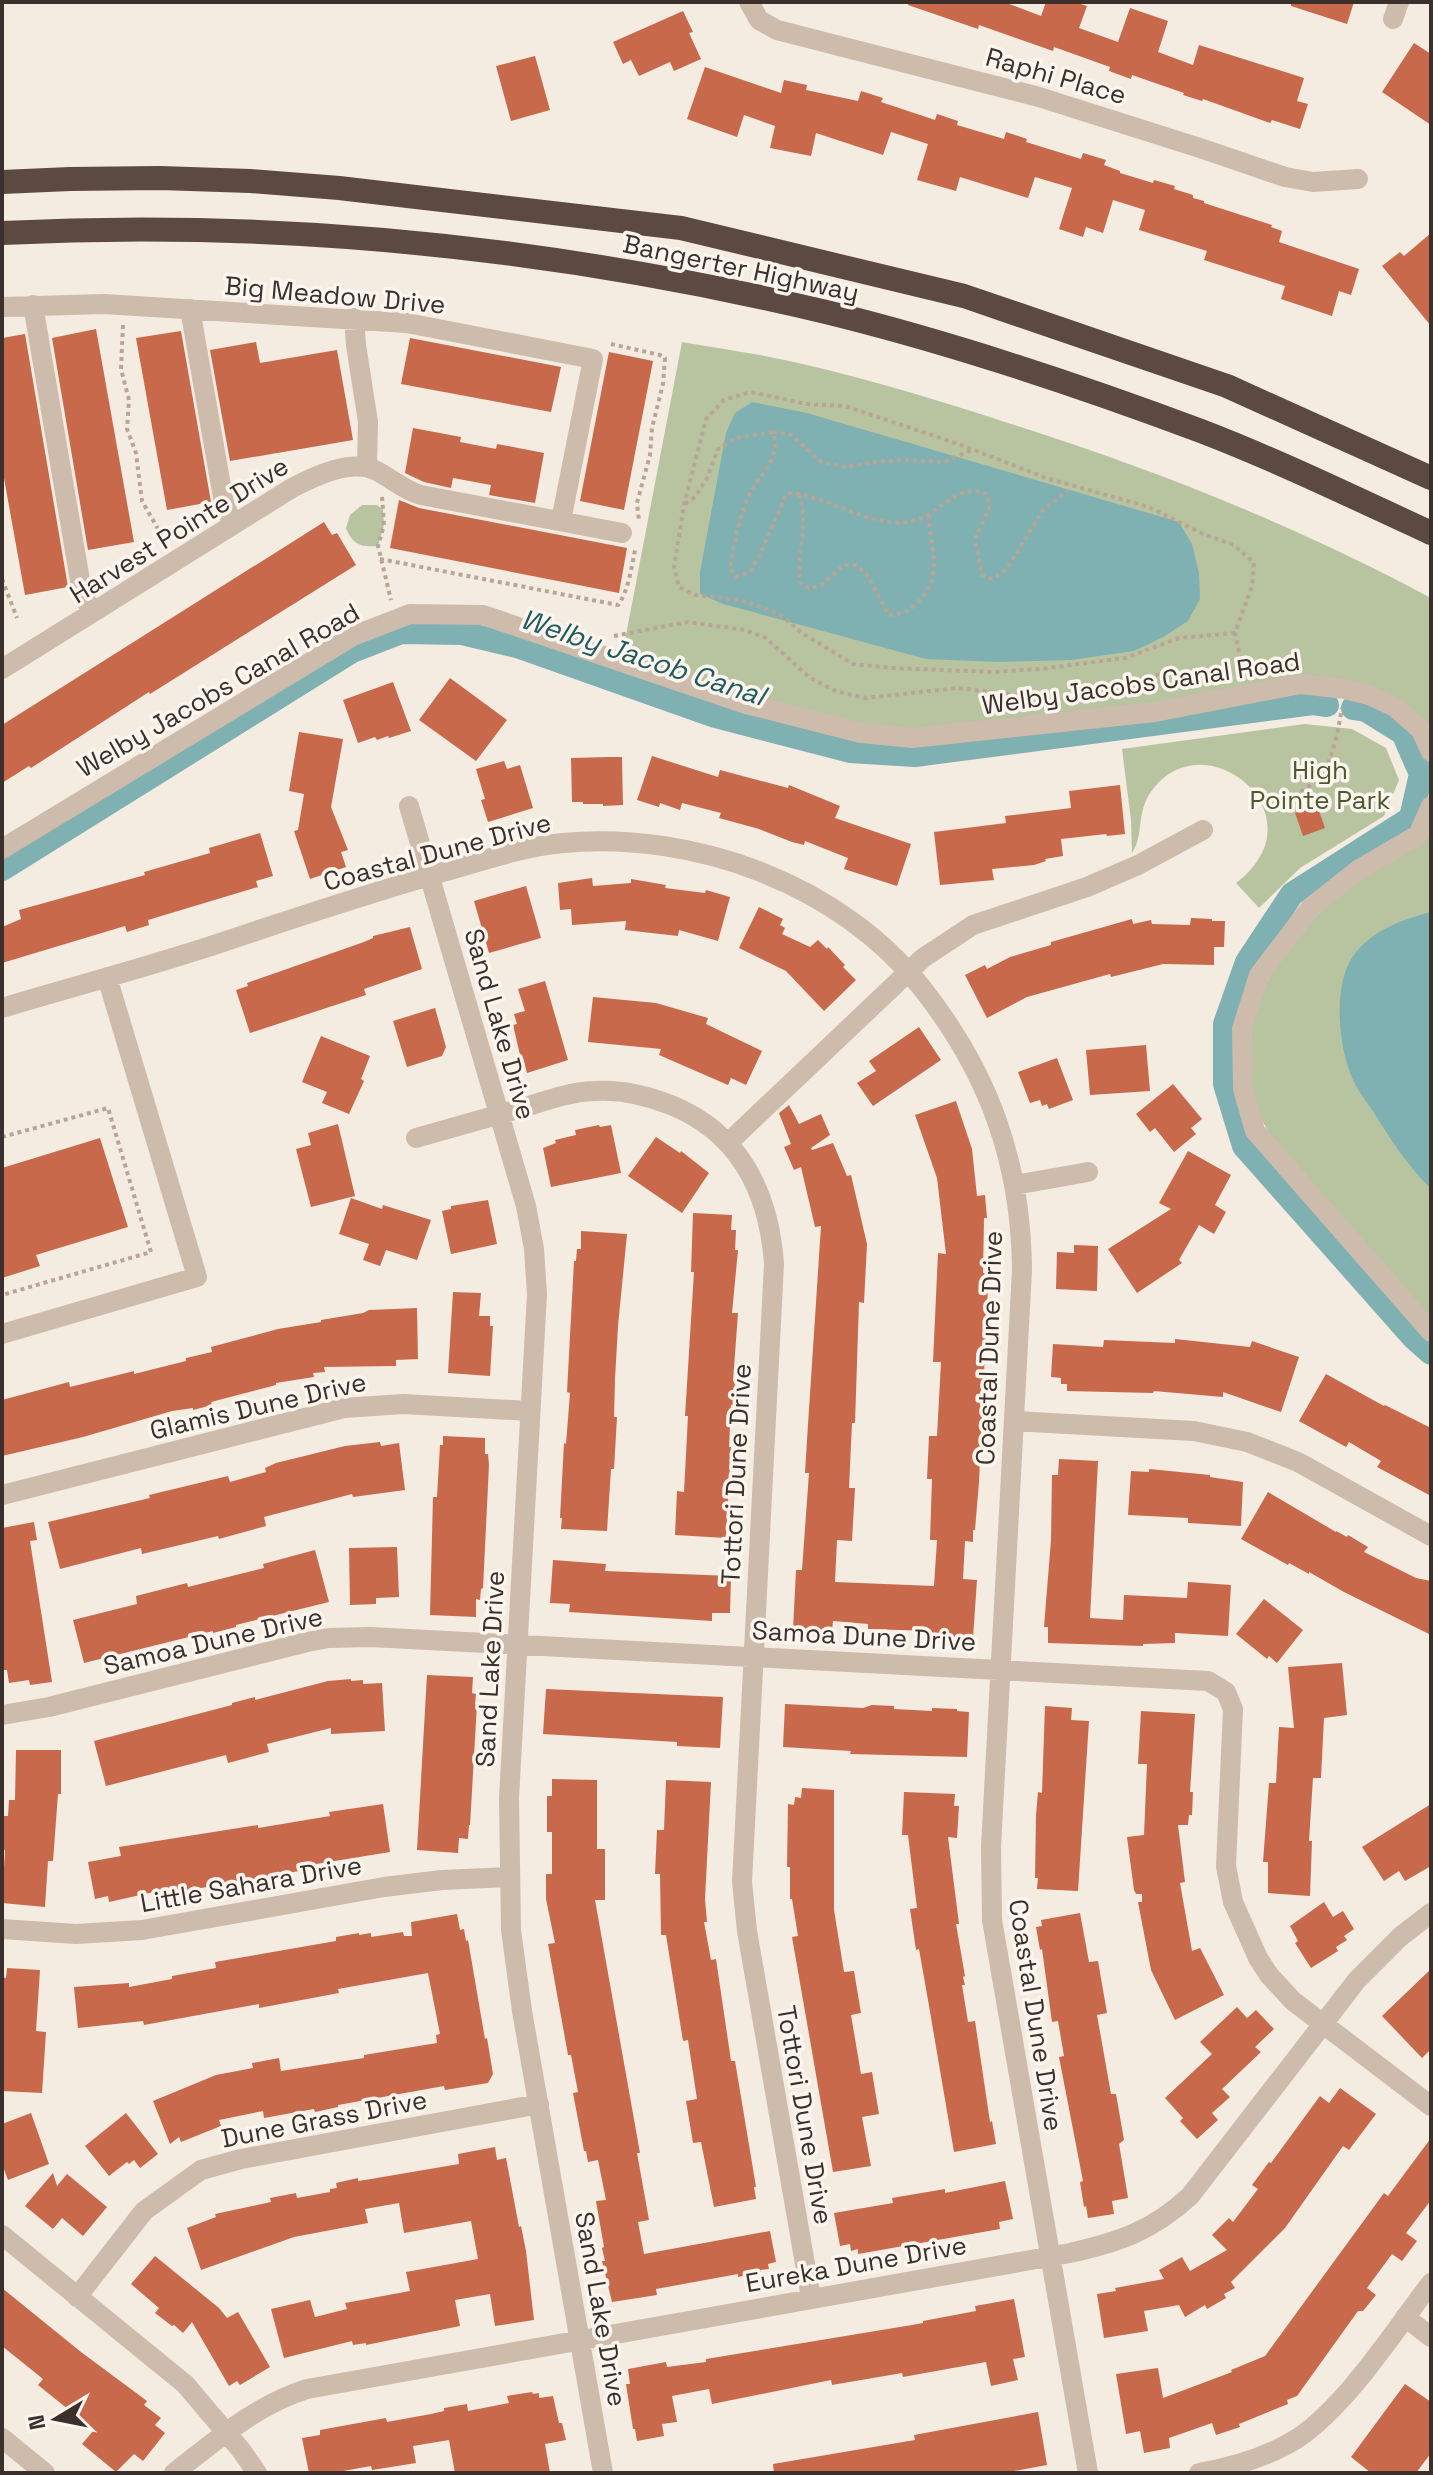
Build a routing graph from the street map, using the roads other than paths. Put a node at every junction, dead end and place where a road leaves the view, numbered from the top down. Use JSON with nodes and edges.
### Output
{"nodes":[{"id":1,"x":749,"y":2,"type":"edge"},
{"id":2,"x":1358,"y":179,"type":"dead end"},
{"id":3,"x":2,"y":182,"type":"edge"},
{"id":4,"x":2,"y":233,"type":"edge"},
{"id":5,"x":33,"y":305,"type":"junction"},
{"id":6,"x":2,"y":307,"type":"edge"},
{"id":7,"x":190,"y":309,"type":"junction"},
{"id":8,"x":354,"y":318,"type":"junction"},
{"id":9,"x":367,"y":466,"type":"junction"},
{"id":10,"x":1431,"y":478,"type":"edge"},
{"id":11,"x":561,"y":521,"type":"junction"},
{"id":12,"x":233,"y":525,"type":"junction"},
{"id":13,"x":622,"y":533,"type":"dead end"},
{"id":14,"x":1431,"y":533,"type":"edge"},
{"id":15,"x":92,"y":613,"type":"junction"},
{"id":16,"x":2,"y":669,"type":"edge"},
{"id":17,"x":1431,"y":752,"type":"edge"},
{"id":18,"x":409,"y":806,"type":"dead end"},
{"id":19,"x":1431,"y":806,"type":"edge"},
{"id":20,"x":1203,"y":830,"type":"dead end"},
{"id":21,"x":2,"y":849,"type":"edge"},
{"id":22,"x":429,"y":876,"type":"junction"},
{"id":23,"x":909,"y":971,"type":"junction"},
{"id":24,"x":107,"y":977,"type":"junction"},
{"id":25,"x":2,"y":1008,"type":"edge"},
{"id":26,"x":499,"y":1114,"type":"junction"},
{"id":27,"x":416,"y":1138,"type":"dead end"},
{"id":28,"x":729,"y":1142,"type":"junction"},
{"id":29,"x":1088,"y":1172,"type":"dead end"},
{"id":30,"x":1015,"y":1185,"type":"junction"},
{"id":31,"x":1431,"y":1332,"type":"edge"},
{"id":32,"x":2,"y":1334,"type":"edge"},
{"id":33,"x":530,"y":1411,"type":"junction"},
{"id":34,"x":1014,"y":1421,"type":"junction"},
{"id":35,"x":2,"y":1495,"type":"edge"},
{"id":36,"x":1431,"y":1536,"type":"edge"},
{"id":37,"x":518,"y":1644,"type":"junction"},
{"id":38,"x":753,"y":1656,"type":"junction"},
{"id":39,"x":1001,"y":1669,"type":"junction"},
{"id":40,"x":2,"y":1715,"type":"edge"},
{"id":41,"x":509,"y":1877,"type":"junction"},
{"id":42,"x":1431,"y":1913,"type":"edge"},
{"id":43,"x":2,"y":1929,"type":"edge"},
{"id":44,"x":1322,"y":2024,"type":"junction"},
{"id":45,"x":539,"y":2104,"type":"junction"},
{"id":46,"x":1431,"y":2106,"type":"edge"},
{"id":47,"x":2,"y":2235,"type":"edge"},
{"id":48,"x":1049,"y":2256,"type":"junction"},
{"id":49,"x":1431,"y":2283,"type":"edge"},
{"id":50,"x":77,"y":2297,"type":"junction"},
{"id":51,"x":811,"y":2298,"type":"junction"},
{"id":52,"x":1405,"y":2317,"type":"junction"},
{"id":53,"x":1431,"y":2337,"type":"edge"},
{"id":54,"x":580,"y":2339,"type":"junction"},
{"id":55,"x":227,"y":2433,"type":"junction"},
{"id":56,"x":2,"y":2438,"type":"edge"},
{"id":57,"x":45,"y":2473,"type":"edge"},
{"id":58,"x":174,"y":2473,"type":"edge"},
{"id":59,"x":257,"y":2473,"type":"edge"},
{"id":60,"x":603,"y":2473,"type":"edge"},
{"id":61,"x":1088,"y":2473,"type":"edge"},
{"id":62,"x":1199,"y":2473,"type":"edge"}],
"edges":[{"from":1,"to":2,"type":"street","name":"Raphi Place"},
{"from":3,"to":10,"type":"highway","name":"Bangerter Highway"},
{"from":4,"to":14,"type":"highway","name":"Bangerter Highway"},
{"from":5,"to":6,"type":"street","name":"Big Meadow Drive"},
{"from":5,"to":7,"type":"street","name":"Big Meadow Drive"},
{"from":5,"to":15,"type":"street"},
{"from":7,"to":8,"type":"street","name":"Big Meadow Drive"},
{"from":7,"to":12,"type":"street"},
{"from":8,"to":9,"type":"street"},
{"from":8,"to":11,"type":"street","name":"Big Meadow Drive"},
{"from":9,"to":11,"type":"street"},
{"from":9,"to":12,"type":"street","name":"Harvest Pointe Drive"},
{"from":11,"to":13,"type":"street"},
{"from":12,"to":15,"type":"street","name":"Harvest Pointe Drive"},
{"from":15,"to":16,"type":"street","name":"Harvest Pointe Drive"},
{"from":17,"to":21,"type":"street","name":"Welby Jacobs Canal Road"},
{"from":18,"to":22,"type":"street","name":"Sand Lake Drive"},
{"from":19,"to":31,"type":"street"},
{"from":20,"to":23,"type":"street"},
{"from":22,"to":23,"type":"street","name":"Coastal Dune Drive"},
{"from":22,"to":24,"type":"street","name":"Coastal Dune Drive"},
{"from":22,"to":26,"type":"street","name":"Sand Lake Drive"},
{"from":23,"to":28,"type":"street"},
{"from":23,"to":30,"type":"street","name":"Coastal Dune Drive"},
{"from":24,"to":25,"type":"street","name":"Coastal Dune Drive"},
{"from":24,"to":32,"type":"street"},
{"from":26,"to":27,"type":"street","name":"Tottori Dune Drive"},
{"from":26,"to":28,"type":"street","name":"Tottori Dune Drive"},
{"from":26,"to":33,"type":"street","name":"Sand Lake Drive"},
{"from":28,"to":38,"type":"street","name":"Tottori Dune Drive"},
{"from":29,"to":30,"type":"street"},
{"from":30,"to":34,"type":"street","name":"Coastal Dune Drive"},
{"from":33,"to":35,"type":"street","name":"Glamis Dune Drive"},
{"from":33,"to":37,"type":"street","name":"Sand Lake Drive"},
{"from":34,"to":36,"type":"street"},
{"from":34,"to":39,"type":"street","name":"Coastal Dune Drive"},
{"from":37,"to":38,"type":"street","name":"Samoa Dune Drive"},
{"from":37,"to":40,"type":"street","name":"Samoa Dune Drive"},
{"from":37,"to":41,"type":"street","name":"Sand Lake Drive"},
{"from":38,"to":39,"type":"street","name":"Samoa Dune Drive"},
{"from":38,"to":51,"type":"street","name":"Tottori Dune Drive"},
{"from":39,"to":44,"type":"street","name":"Samoa Dune Drive"},
{"from":39,"to":48,"type":"street","name":"Coastal Dune Drive"},
{"from":41,"to":43,"type":"street","name":"Little Sahara Drive"},
{"from":41,"to":45,"type":"street","name":"Sand Lake Drive"},
{"from":42,"to":44,"type":"street","name":"Eureka Dune Drive"},
{"from":44,"to":46,"type":"street","name":"Samoa Dune Drive"},
{"from":44,"to":48,"type":"street","name":"Eureka Dune Drive"},
{"from":45,"to":50,"type":"street","name":"Dune Grass Drive"},
{"from":45,"to":54,"type":"street","name":"Sand Lake Drive"},
{"from":47,"to":50,"type":"street"},
{"from":48,"to":51,"type":"street","name":"Eureka Dune Drive"},
{"from":48,"to":61,"type":"street","name":"Coastal Dune Drive"},
{"from":49,"to":52,"type":"street"},
{"from":50,"to":55,"type":"street"},
{"from":51,"to":54,"type":"street","name":"Eureka Dune Drive"},
{"from":52,"to":53,"type":"street"},
{"from":52,"to":62,"type":"street"},
{"from":54,"to":55,"type":"street","name":"Eureka Dune Drive"},
{"from":54,"to":60,"type":"street","name":"Sand Lake Drive"},
{"from":55,"to":58,"type":"street","name":"Eureka Dune Drive"},
{"from":55,"to":59,"type":"street"},
{"from":56,"to":57,"type":"street"}]}
